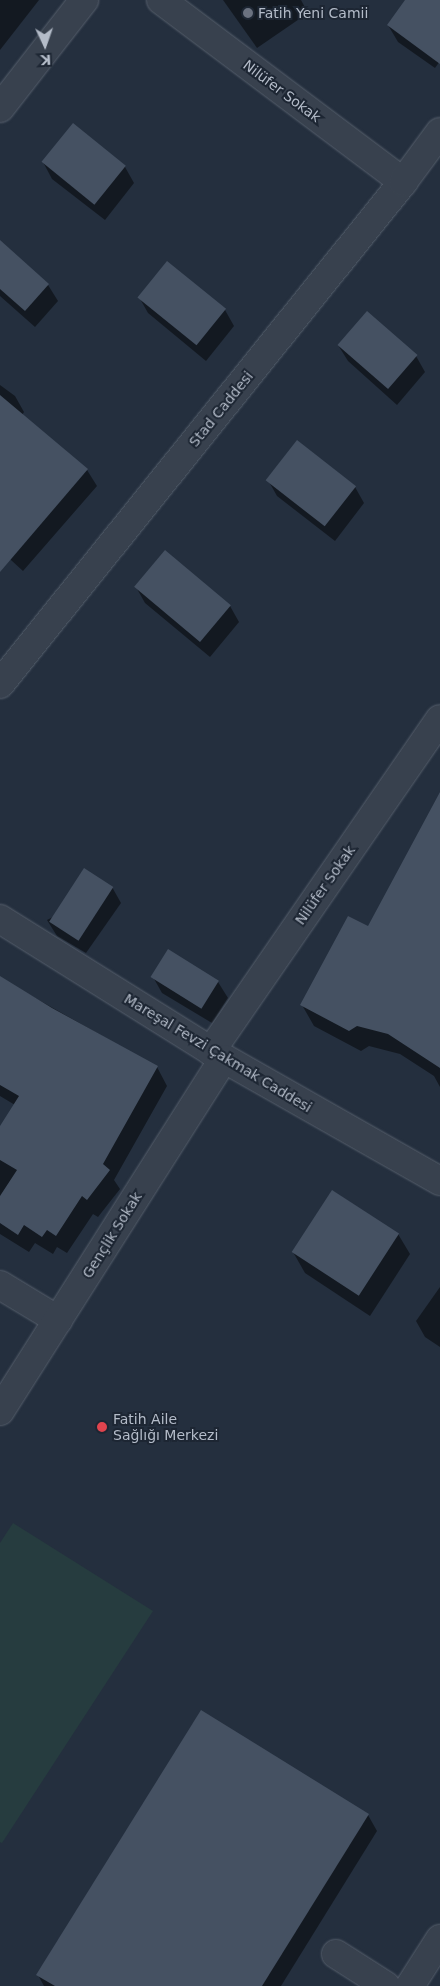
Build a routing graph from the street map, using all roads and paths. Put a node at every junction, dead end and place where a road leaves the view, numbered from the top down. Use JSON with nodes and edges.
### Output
{"nodes":[{"id":1,"x":84,"y":0,"type":"edge"},
{"id":2,"x":162,"y":0,"type":"edge"},
{"id":3,"x":0,"y":108,"type":"edge"},
{"id":4,"x":440,"y":132,"type":"edge"},
{"id":5,"x":403,"y":182,"type":"junction"},
{"id":6,"x":0,"y":684,"type":"edge"},
{"id":7,"x":440,"y":719,"type":"edge"},
{"id":8,"x":0,"y":918,"type":"edge"},
{"id":9,"x":217,"y":1055,"type":"junction"},
{"id":10,"x":440,"y":1181,"type":"edge"},
{"id":11,"x":0,"y":1285,"type":"edge"},
{"id":12,"x":58,"y":1320,"type":"junction"},
{"id":13,"x":0,"y":1411,"type":"edge"},
{"id":14,"x":440,"y":1939,"type":"edge"},
{"id":15,"x":336,"y":1954,"type":"dead end"},
{"id":16,"x":386,"y":1986,"type":"edge"},
{"id":17,"x":410,"y":1986,"type":"edge"}],
"edges":[{"from":1,"to":3,"type":"street"},
{"from":2,"to":5,"type":"street","name":"Nilüfer Sokak"},
{"from":4,"to":5,"type":"street","name":"Stad Caddesi"},
{"from":5,"to":6,"type":"street","name":"Stad Caddesi"},
{"from":7,"to":9,"type":"street","name":"Nilüfer Sokak"},
{"from":8,"to":9,"type":"street","name":"Mareşal Fevzi Çakmak Caddesi"},
{"from":9,"to":10,"type":"street","name":"Mareşal Fevzi Çakmak Caddesi"},
{"from":9,"to":12,"type":"street","name":"Gençlik Sokak"},
{"from":11,"to":12,"type":"street"},
{"from":12,"to":13,"type":"street","name":"Gençlik Sokak"},
{"from":14,"to":17,"type":"street"},
{"from":15,"to":16,"type":"street"}]}
